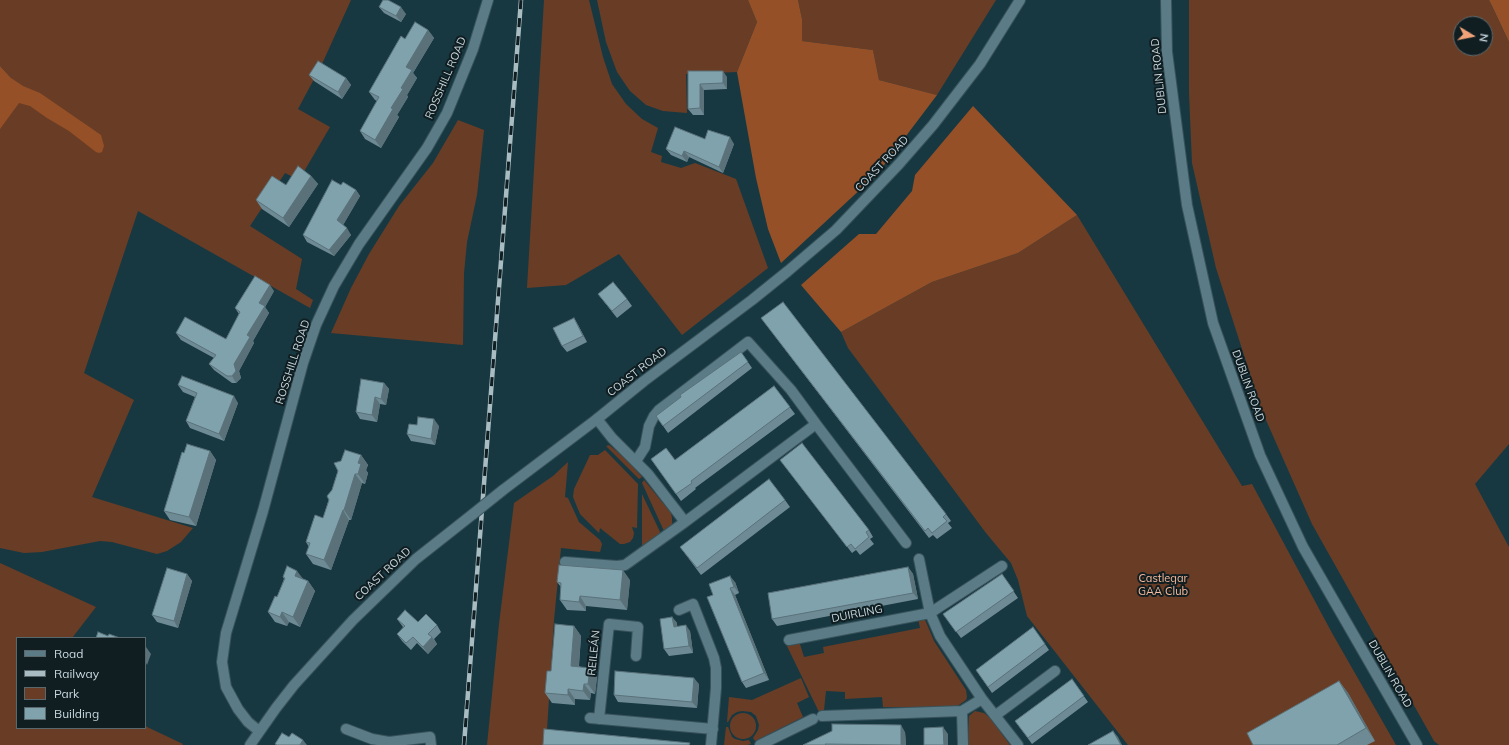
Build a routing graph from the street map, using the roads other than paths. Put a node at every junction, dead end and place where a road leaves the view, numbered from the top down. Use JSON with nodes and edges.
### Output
{"nodes":[{"id":1,"x":488,"y":0,"type":"edge"},
{"id":2,"x":1020,"y":0,"type":"edge"},
{"id":3,"x":1166,"y":0,"type":"edge"},
{"id":4,"x":597,"y":419,"type":"junction"},
{"id":5,"x":816,"y":424,"type":"junction"},
{"id":6,"x":636,"y":461,"type":"junction"},
{"id":7,"x":685,"y":522,"type":"junction"},
{"id":8,"x":906,"y":543,"type":"dead end"},
{"id":9,"x":919,"y":559,"type":"dead end"},
{"id":10,"x":566,"y":562,"type":"dead end"},
{"id":11,"x":1002,"y":566,"type":"dead end"},
{"id":12,"x":679,"y":610,"type":"dead end"},
{"id":13,"x":930,"y":613,"type":"junction"},
{"id":14,"x":789,"y":640,"type":"dead end"},
{"id":15,"x":636,"y":656,"type":"dead end"},
{"id":16,"x":1055,"y":672,"type":"dead end"},
{"id":17,"x":982,"y":699,"type":"junction"},
{"id":18,"x":962,"y":711,"type":"junction"},
{"id":19,"x":996,"y":715,"type":"junction"},
{"id":20,"x":346,"y":729,"type":"dead end"},
{"id":21,"x":712,"y":729,"type":"junction"},
{"id":22,"x":259,"y":731,"type":"junction"},
{"id":23,"x":250,"y":745,"type":"edge"},
{"id":24,"x":431,"y":745,"type":"edge"},
{"id":25,"x":711,"y":745,"type":"edge"},
{"id":26,"x":760,"y":745,"type":"edge"},
{"id":27,"x":963,"y":745,"type":"edge"},
{"id":28,"x":1018,"y":745,"type":"edge"},
{"id":29,"x":1417,"y":745,"type":"edge"}],
"edges":[{"from":1,"to":22,"type":"street","name":"ROSSHILL ROAD"},
{"from":2,"to":4,"type":"street","name":"COAST ROAD"},
{"from":3,"to":29,"type":"street","name":"DUBLIN ROAD"},
{"from":4,"to":6,"type":"street"},
{"from":4,"to":22,"type":"street","name":"COAST ROAD","bridge":true},
{"from":5,"to":6,"type":"street"},
{"from":5,"to":7,"type":"street"},
{"from":5,"to":8,"type":"street"},
{"from":6,"to":7,"type":"street"},
{"from":7,"to":10,"type":"street"},
{"from":9,"to":13,"type":"street"},
{"from":11,"to":13,"type":"street","name":"DUIRLING"},
{"from":12,"to":21,"type":"street"},
{"from":13,"to":14,"type":"street","name":"DUIRLING"},
{"from":13,"to":17,"type":"street"},
{"from":15,"to":21,"type":"street","name":"REILEÁN"},
{"from":16,"to":19,"type":"street"},
{"from":17,"to":18,"type":"street"},
{"from":17,"to":19,"type":"street"},
{"from":18,"to":26,"type":"street"},
{"from":18,"to":27,"type":"street"},
{"from":19,"to":28,"type":"street"},
{"from":20,"to":24,"type":"street"},
{"from":21,"to":25,"type":"street"},
{"from":22,"to":23,"type":"street","name":"COAST ROAD"}]}
